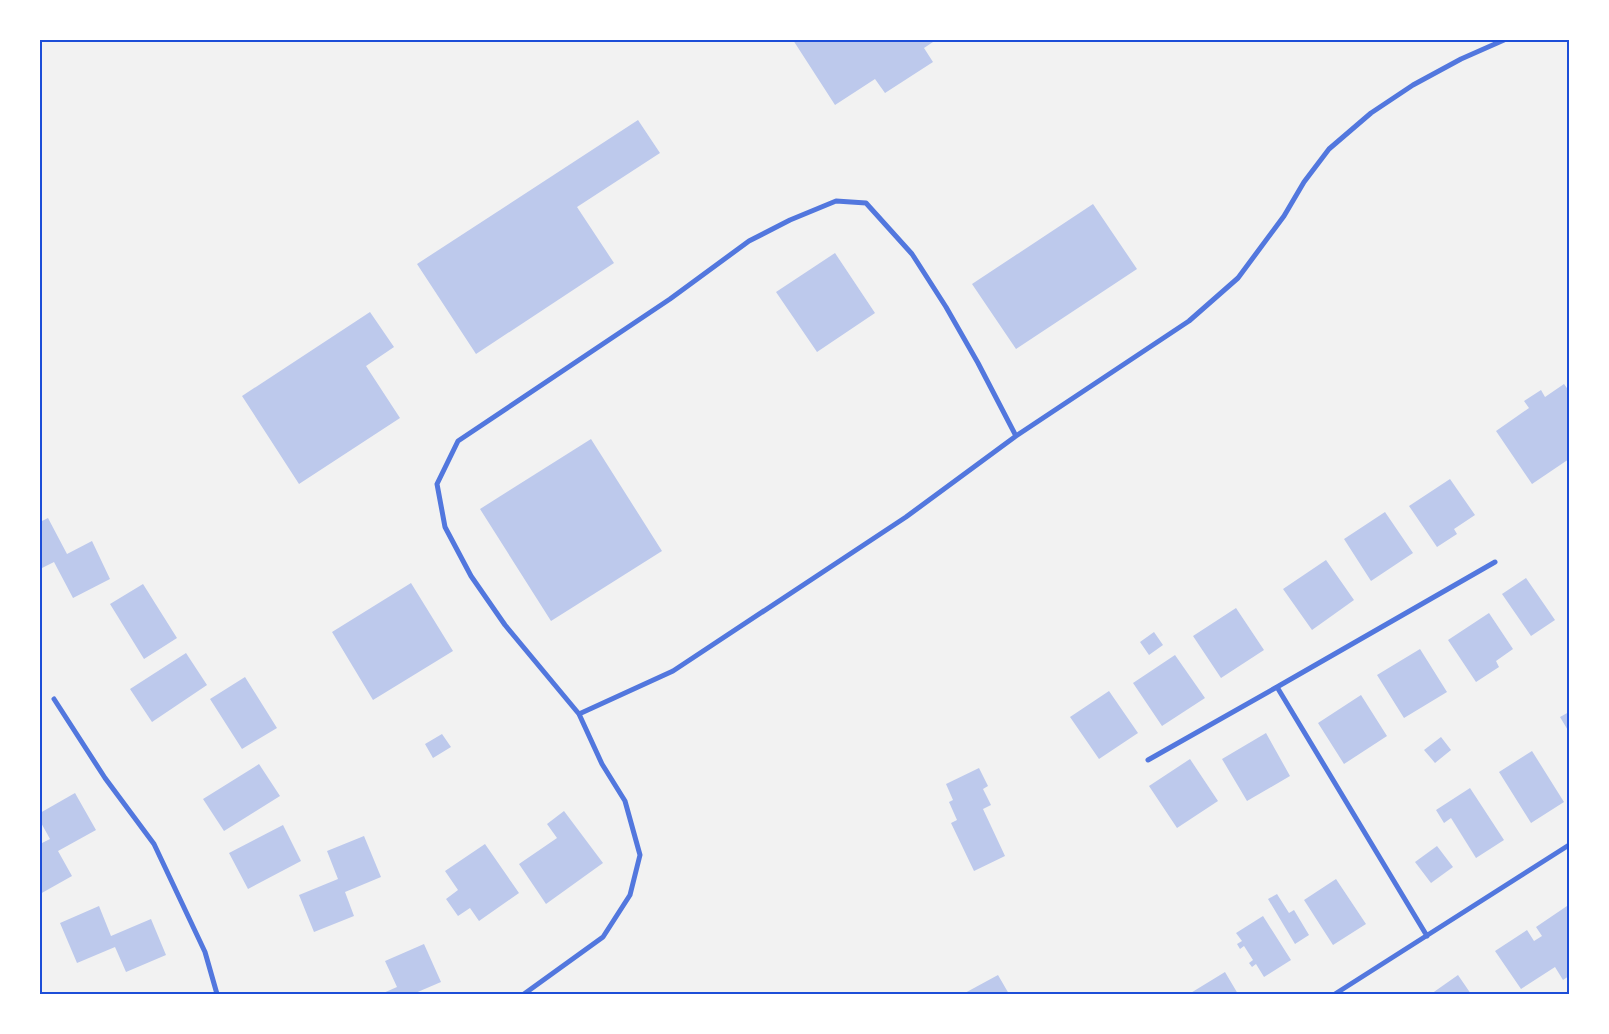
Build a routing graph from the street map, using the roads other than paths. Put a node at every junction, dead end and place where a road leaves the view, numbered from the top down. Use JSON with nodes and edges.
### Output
{"nodes":[{"id":1,"x":1504,"y":40,"type":"edge"},
{"id":2,"x":1016,"y":436,"type":"junction"},
{"id":3,"x":1495,"y":562,"type":"dead end"},
{"id":4,"x":1277,"y":687,"type":"junction"},
{"id":5,"x":54,"y":699,"type":"dead end"},
{"id":6,"x":579,"y":714,"type":"junction"},
{"id":7,"x":1148,"y":760,"type":"dead end"},
{"id":8,"x":1569,"y":845,"type":"edge"},
{"id":9,"x":1427,"y":936,"type":"junction"},
{"id":10,"x":216,"y":994,"type":"edge"},
{"id":11,"x":524,"y":994,"type":"edge"},
{"id":12,"x":1335,"y":994,"type":"edge"}],
"edges":[{"from":1,"to":2,"type":"street"},
{"from":2,"to":6,"type":"street"},
{"from":2,"to":6,"type":"street"},
{"from":3,"to":4,"type":"street"},
{"from":4,"to":7,"type":"street"},
{"from":4,"to":9,"type":"street"},
{"from":5,"to":10,"type":"street"},
{"from":6,"to":11,"type":"street"},
{"from":8,"to":9,"type":"street"},
{"from":9,"to":12,"type":"street"}]}
